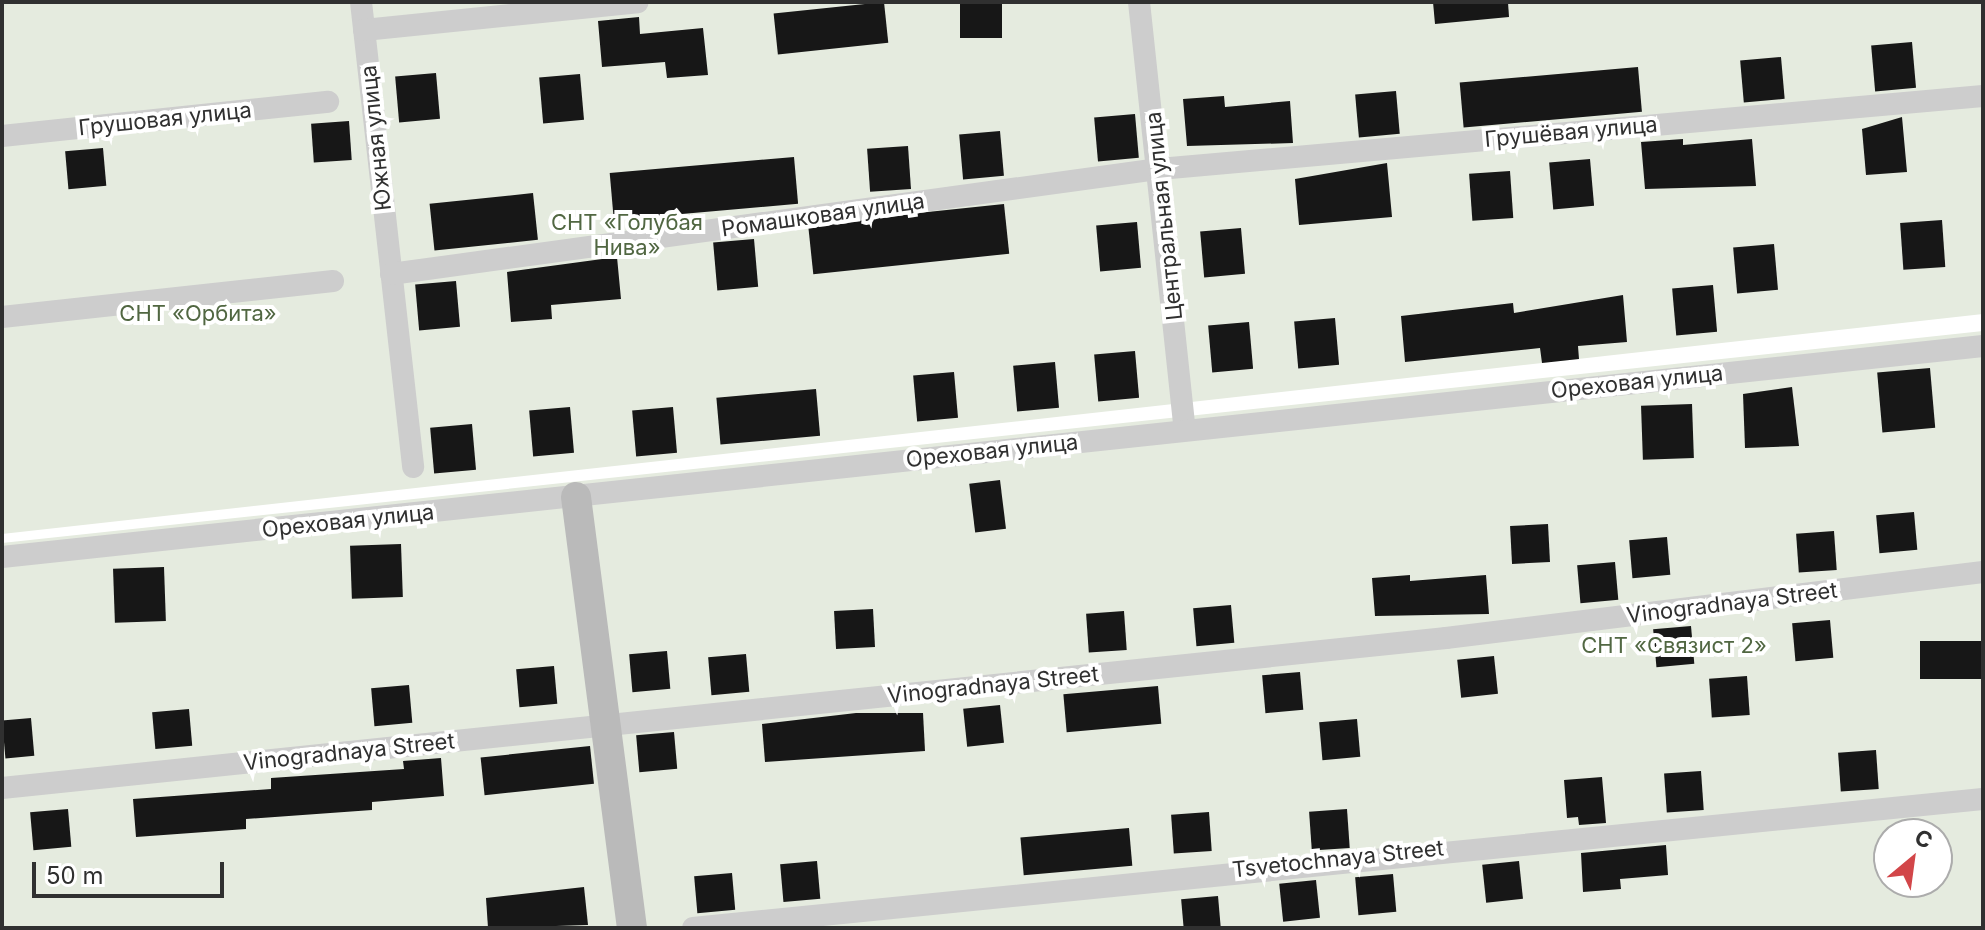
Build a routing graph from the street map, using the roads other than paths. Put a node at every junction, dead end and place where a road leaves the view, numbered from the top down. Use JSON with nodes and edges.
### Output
{"nodes":[{"id":1,"x":361,"y":2,"type":"edge"},
{"id":2,"x":638,"y":2,"type":"edge"},
{"id":3,"x":1139,"y":2,"type":"edge"},
{"id":4,"x":364,"y":30,"type":"junction"},
{"id":5,"x":1983,"y":96,"type":"edge"},
{"id":6,"x":328,"y":102,"type":"dead end"},
{"id":7,"x":2,"y":136,"type":"edge"},
{"id":8,"x":1159,"y":169,"type":"junction"},
{"id":9,"x":391,"y":274,"type":"junction"},
{"id":10,"x":333,"y":281,"type":"dead end"},
{"id":11,"x":2,"y":317,"type":"edge"},
{"id":12,"x":1983,"y":346,"type":"edge"},
{"id":13,"x":1185,"y":430,"type":"junction"},
{"id":14,"x":413,"y":467,"type":"dead end"},
{"id":15,"x":576,"y":497,"type":"junction"},
{"id":16,"x":2,"y":557,"type":"edge"},
{"id":17,"x":1983,"y":572,"type":"edge"},
{"id":18,"x":606,"y":725,"type":"junction"},
{"id":19,"x":2,"y":788,"type":"edge"},
{"id":20,"x":1983,"y":799,"type":"edge"},
{"id":21,"x":632,"y":928,"type":"edge"},
{"id":22,"x":693,"y":928,"type":"edge"}],
"edges":[{"from":1,"to":4,"type":"street","name":"Южная улица"},
{"from":2,"to":4,"type":"street"},
{"from":3,"to":8,"type":"street","name":"Центральная улица"},
{"from":4,"to":9,"type":"street","name":"Южная улица"},
{"from":5,"to":8,"type":"street","name":"Грушёвая улица"},
{"from":6,"to":7,"type":"street","name":"Грушовая улица"},
{"from":8,"to":9,"type":"street","name":"Ромашковая улица"},
{"from":8,"to":13,"type":"street","name":"Центральная улица"},
{"from":9,"to":14,"type":"street","name":"Южная улица"},
{"from":10,"to":11,"type":"street"},
{"from":12,"to":13,"type":"street","name":"Ореховая улица"},
{"from":13,"to":15,"type":"street","name":"Ореховая улица"},
{"from":15,"to":16,"type":"street","name":"Ореховая улица"},
{"from":15,"to":18,"type":"street"},
{"from":17,"to":18,"type":"street","name":"Vinogradnaya Street"},
{"from":18,"to":19,"type":"street","name":"Vinogradnaya Street"},
{"from":18,"to":21,"type":"street"},
{"from":20,"to":22,"type":"street","name":"Tsvetochnaya Street"}]}
